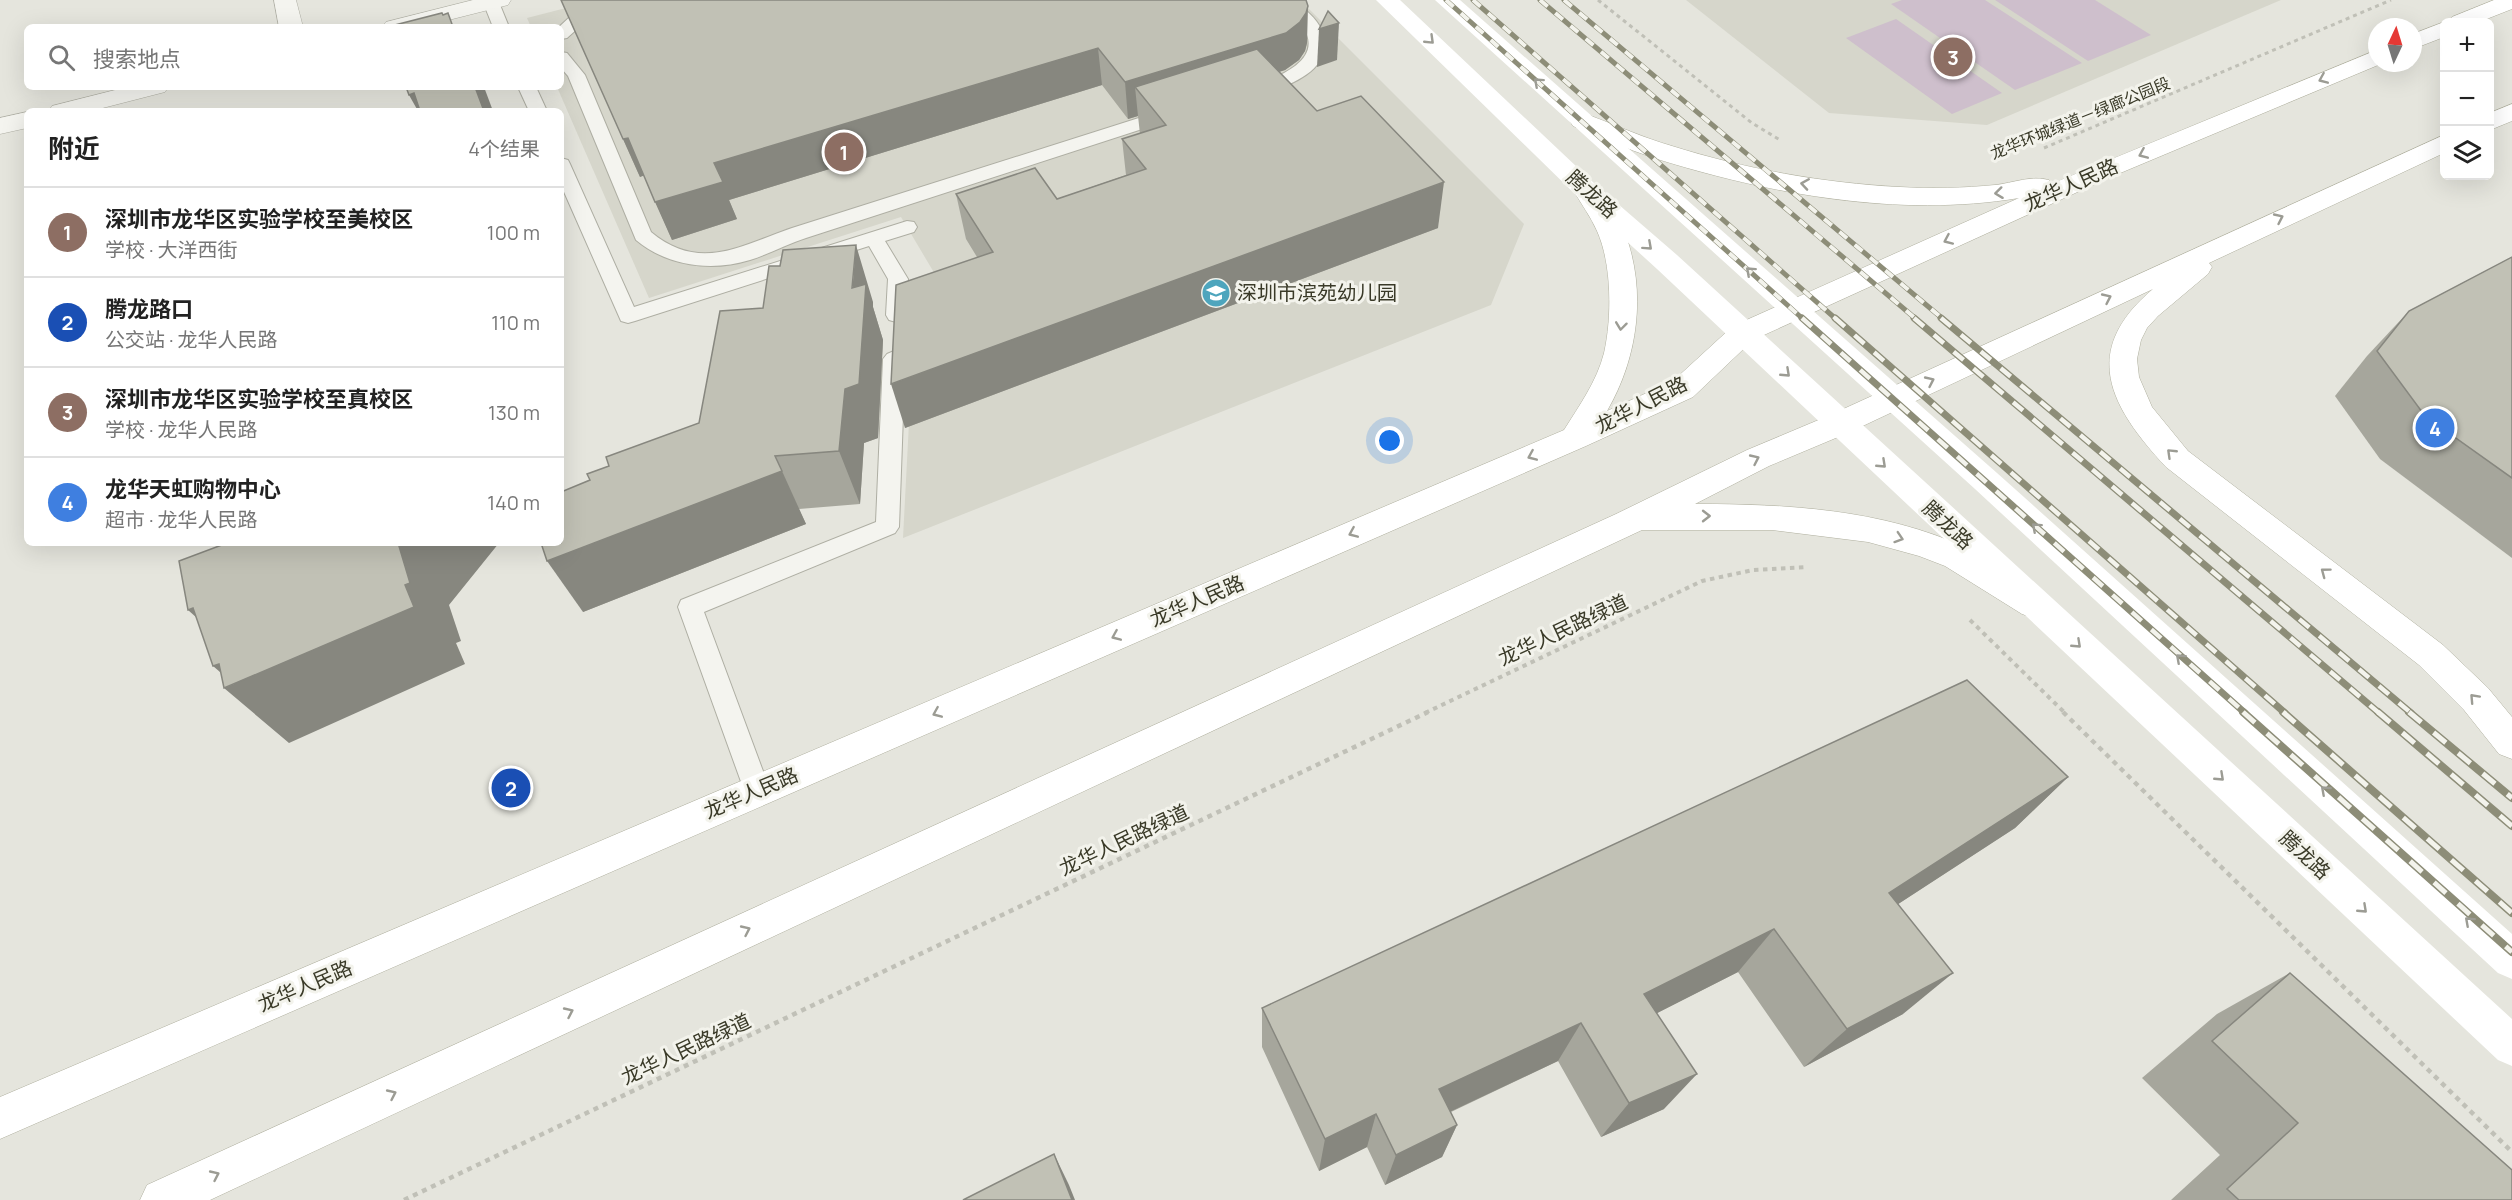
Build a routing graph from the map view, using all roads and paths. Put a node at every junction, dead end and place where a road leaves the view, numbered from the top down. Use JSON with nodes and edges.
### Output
{"nodes":[{"id":1,"x":285,"y":0,"type":"edge"},
{"id":2,"x":632,"y":0,"type":"edge"},
{"id":3,"x":1284,"y":0,"type":"edge"},
{"id":4,"x":1387,"y":0,"type":"edge"},
{"id":5,"x":1446,"y":0,"type":"edge"},
{"id":6,"x":1598,"y":0,"type":"edge"},
{"id":7,"x":2391,"y":0,"type":"edge"},
{"id":8,"x":496,"y":1,"type":"edge"},
{"id":9,"x":2512,"y":1,"type":"edge"},
{"id":10,"x":593,"y":5,"type":"edge"},
{"id":11,"x":2470,"y":18,"type":"edge"},
{"id":12,"x":290,"y":24,"type":"edge"},
{"id":13,"x":406,"y":24,"type":"edge"},
{"id":14,"x":500,"y":24,"type":"edge"},
{"id":15,"x":564,"y":31,"type":"edge"},
{"id":16,"x":2440,"y":31,"type":"edge"},
{"id":17,"x":2422,"y":38,"type":"edge"},
{"id":18,"x":564,"y":61,"type":"edge"},
{"id":19,"x":2368,"y":61,"type":"edge"},
{"id":20,"x":144,"y":90,"type":"edge"},
{"id":21,"x":528,"y":90,"type":"edge"},
{"id":22,"x":1244,"y":92,"type":"edge"},
{"id":23,"x":1192,"y":107,"type":"edge"},
{"id":24,"x":73,"y":108,"type":"edge"},
{"id":25,"x":537,"y":108,"type":"edge"},
{"id":26,"x":2512,"y":112,"type":"edge"},
{"id":27,"x":2494,"y":120,"type":"edge"},
{"id":28,"x":24,"y":121,"type":"edge"},
{"id":29,"x":1582,"y":121,"type":"junction"},
{"id":30,"x":0,"y":126,"type":"edge"},
{"id":31,"x":1787,"y":144,"type":"dead end"},
{"id":32,"x":2440,"y":145,"type":"edge"},
{"id":33,"x":2035,"y":152,"type":"dead end"},
{"id":34,"x":564,"y":171,"type":"edge"},
{"id":35,"x":2097,"y":173,"type":"junction"},
{"id":36,"x":1587,"y":191,"type":"junction"},
{"id":37,"x":907,"y":227,"type":"dead end"},
{"id":38,"x":874,"y":238,"type":"junction"},
{"id":39,"x":2226,"y":243,"type":"junction"},
{"id":40,"x":1794,"y":310,"type":"junction"},
{"id":41,"x":1743,"y":333,"type":"junction"},
{"id":42,"x":1893,"y":399,"type":"junction"},
{"id":43,"x":1839,"y":424,"type":"junction"},
{"id":44,"x":1575,"y":438,"type":"junction"},
{"id":45,"x":1628,"y":523,"type":"junction"},
{"id":46,"x":1816,"y":568,"type":"dead end"},
{"id":47,"x":2034,"y":604,"type":"junction"},
{"id":48,"x":1966,"y":616,"type":"dead end"},
{"id":49,"x":2512,"y":743,"type":"edge"},
{"id":50,"x":758,"y":790,"type":"junction"},
{"id":51,"x":2512,"y":960,"type":"edge"},
{"id":52,"x":2512,"y":1046,"type":"edge"},
{"id":53,"x":0,"y":1118,"type":"edge"},
{"id":54,"x":2512,"y":1152,"type":"edge"},
{"id":55,"x":162,"y":1200,"type":"edge"},
{"id":56,"x":404,"y":1200,"type":"edge"}],
"edges":[{"from":1,"to":12,"type":"street"},
{"from":2,"to":10,"type":"lane"},
{"from":3,"to":22,"type":"lane"},
{"from":4,"to":36,"type":"main road","name":"腾龙路","one_way":true},
{"from":29,"to":5,"type":"main road","one_way":true},
{"from":6,"to":31,"type":"path"},
{"from":7,"to":33,"type":"path","name":"龙华环城绿道－绿廊公园段"},
{"from":8,"to":13,"type":"street"},
{"from":8,"to":14,"type":"lane"},
{"from":9,"to":11,"type":"main road"},
{"from":10,"to":15,"type":"lane"},
{"from":16,"to":17,"type":"main road"},
{"from":18,"to":23,"type":"lane"},
{"from":19,"to":35,"type":"main road","name":"龙华人民路","one_way":true},
{"from":20,"to":24,"type":"street"},
{"from":21,"to":25,"type":"lane"},
{"from":26,"to":27,"type":"main road"},
{"from":28,"to":30,"type":"street"},
{"from":35,"to":29,"type":"main road","one_way":true},
{"from":40,"to":29,"type":"main road","one_way":true},
{"from":39,"to":32,"type":"main road","one_way":true},
{"from":34,"to":38,"type":"lane"},
{"from":35,"to":40,"type":"main road","name":"龙华人民路","one_way":true},
{"from":36,"to":41,"type":"main road","name":"腾龙路","one_way":true},
{"from":36,"to":44,"type":"main road","one_way":true},
{"from":37,"to":38,"type":"lane"},
{"from":38,"to":50,"type":"lane"},
{"from":42,"to":39,"type":"main road","one_way":true},
{"from":49,"to":39,"type":"main road","one_way":true},
{"from":40,"to":41,"type":"main road","name":"龙华人民路"},
{"from":40,"to":42,"type":"main road"},
{"from":41,"to":43,"type":"main road","name":"腾龙路","one_way":true},
{"from":41,"to":44,"type":"main road","name":"龙华人民路"},
{"from":42,"to":43,"type":"main road"},
{"from":51,"to":42,"type":"main road","one_way":true},
{"from":45,"to":43,"type":"main road","one_way":true},
{"from":43,"to":47,"type":"main road","name":"腾龙路","one_way":true},
{"from":44,"to":50,"type":"main road","name":"龙华人民路","one_way":true},
{"from":45,"to":47,"type":"main road","one_way":true},
{"from":55,"to":45,"type":"main road","one_way":true},
{"from":46,"to":56,"type":"path","name":"龙华人民路绿道"},
{"from":47,"to":52,"type":"main road","name":"腾龙路","one_way":true},
{"from":48,"to":54,"type":"path"},
{"from":50,"to":53,"type":"main road","name":"龙华人民路"}]}
